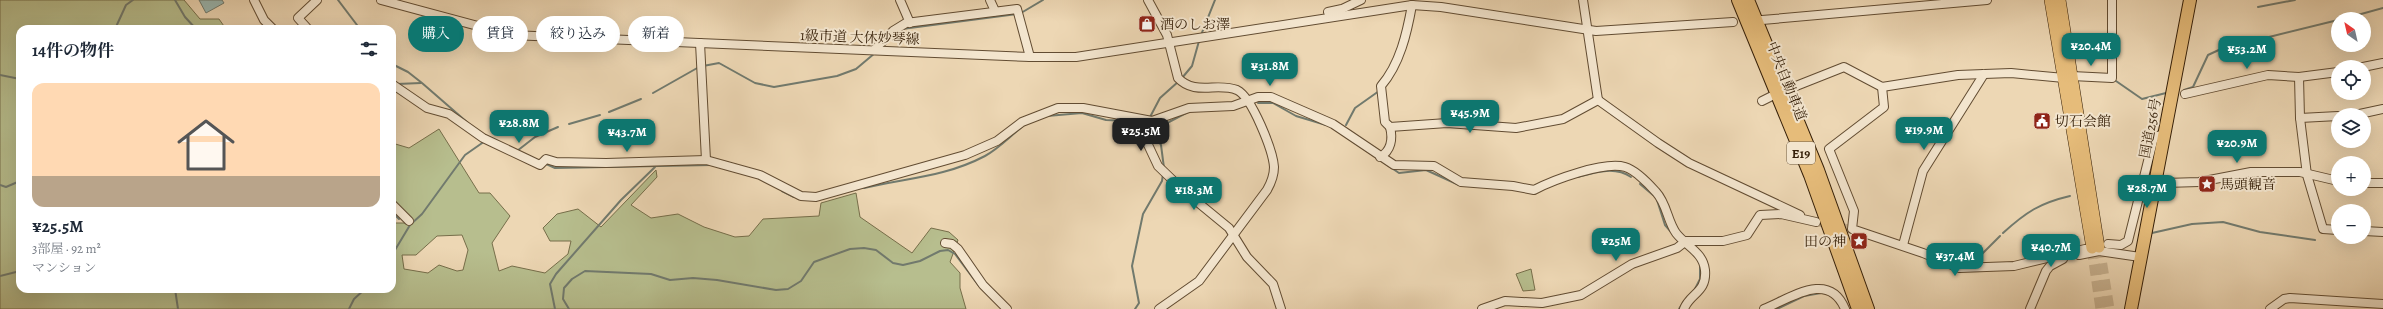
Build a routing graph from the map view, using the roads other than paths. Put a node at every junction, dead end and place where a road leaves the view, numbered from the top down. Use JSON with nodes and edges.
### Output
{"nodes":[{"id":1,"x":254,"y":0,"type":"edge"},
{"id":2,"x":317,"y":0,"type":"edge"},
{"id":3,"x":381,"y":0,"type":"edge"},
{"id":4,"x":900,"y":0,"type":"edge"},
{"id":5,"x":990,"y":0,"type":"edge"},
{"id":6,"x":1148,"y":0,"type":"edge"},
{"id":7,"x":1360,"y":0,"type":"edge"},
{"id":8,"x":1583,"y":0,"type":"edge"},
{"id":9,"x":1738,"y":0,"type":"edge"},
{"id":10,"x":1748,"y":0,"type":"edge"},
{"id":11,"x":1987,"y":0,"type":"edge"},
{"id":12,"x":2050,"y":0,"type":"edge"},
{"id":13,"x":2060,"y":0,"type":"edge"},
{"id":14,"x":2112,"y":0,"type":"edge"},
{"id":15,"x":2190,"y":0,"type":"edge"},
{"id":16,"x":1412,"y":5,"type":"junction"},
{"id":17,"x":995,"y":11,"type":"junction"},
{"id":18,"x":1762,"y":20,"type":"dead end"},
{"id":19,"x":1303,"y":21,"type":"junction"},
{"id":20,"x":1733,"y":22,"type":"dead end"},
{"id":21,"x":910,"y":23,"type":"junction"},
{"id":22,"x":269,"y":25,"type":"edge"},
{"id":23,"x":304,"y":25,"type":"edge"},
{"id":24,"x":1586,"y":30,"type":"junction"},
{"id":25,"x":1169,"y":42,"type":"junction"},
{"id":26,"x":700,"y":43,"type":"junction"},
{"id":27,"x":874,"y":50,"type":"junction"},
{"id":28,"x":1030,"y":57,"type":"junction"},
{"id":29,"x":2383,"y":63,"type":"edge"},
{"id":30,"x":2371,"y":65,"type":"edge"},
{"id":31,"x":2331,"y":73,"type":"edge"},
{"id":32,"x":1984,"y":74,"type":"junction"},
{"id":33,"x":2068,"y":77,"type":"junction"},
{"id":34,"x":2298,"y":77,"type":"junction"},
{"id":35,"x":1796,"y":86,"type":"dead end"},
{"id":36,"x":396,"y":87,"type":"edge"},
{"id":37,"x":1882,"y":87,"type":"junction"},
{"id":38,"x":2186,"y":94,"type":"dead end"},
{"id":39,"x":1598,"y":100,"type":"junction"},
{"id":40,"x":1248,"y":101,"type":"junction"},
{"id":41,"x":2383,"y":109,"type":"edge"},
{"id":42,"x":2371,"y":112,"type":"edge"},
{"id":43,"x":2331,"y":116,"type":"edge"},
{"id":44,"x":2300,"y":118,"type":"junction"},
{"id":45,"x":1145,"y":121,"type":"junction"},
{"id":46,"x":1390,"y":127,"type":"junction"},
{"id":47,"x":2164,"y":134,"type":"junction"},
{"id":48,"x":1380,"y":157,"type":"junction"},
{"id":49,"x":706,"y":160,"type":"junction"},
{"id":50,"x":2307,"y":175,"type":"junction"},
{"id":51,"x":2331,"y":180,"type":"edge"},
{"id":52,"x":2371,"y":182,"type":"edge"},
{"id":53,"x":2165,"y":183,"type":"dead end"},
{"id":54,"x":2383,"y":183,"type":"edge"},
{"id":55,"x":396,"y":208,"type":"edge"},
{"id":56,"x":410,"y":221,"type":"dead end"},
{"id":57,"x":2331,"y":230,"type":"edge"},
{"id":58,"x":2371,"y":231,"type":"edge"},
{"id":59,"x":2383,"y":232,"type":"edge"},
{"id":60,"x":1233,"y":237,"type":"junction"},
{"id":61,"x":1686,"y":241,"type":"junction"},
{"id":62,"x":945,"y":243,"type":"dead end"},
{"id":63,"x":1903,"y":246,"type":"junction"},
{"id":64,"x":2096,"y":247,"type":"junction"},
{"id":65,"x":2140,"y":257,"type":"junction"},
{"id":66,"x":2383,"y":304,"type":"edge"},
{"id":67,"x":1555,"y":305,"type":"edge"},
{"id":68,"x":1007,"y":309,"type":"edge"},
{"id":69,"x":1159,"y":309,"type":"edge"},
{"id":70,"x":1281,"y":309,"type":"edge"},
{"id":71,"x":1482,"y":309,"type":"edge"},
{"id":72,"x":1684,"y":309,"type":"edge"},
{"id":73,"x":1764,"y":309,"type":"edge"},
{"id":74,"x":1845,"y":309,"type":"edge"},
{"id":75,"x":1858,"y":309,"type":"edge"},
{"id":76,"x":1868,"y":309,"type":"edge"},
{"id":77,"x":2030,"y":309,"type":"edge"},
{"id":78,"x":2131,"y":309,"type":"edge"},
{"id":79,"x":2270,"y":309,"type":"edge"}],
"edges":[{"from":1,"to":22,"type":"street"},
{"from":2,"to":23,"type":"street"},
{"from":3,"to":26,"type":"street","name":"1級市道 大休妙琴線"},
{"from":4,"to":21,"type":"street"},
{"from":5,"to":17,"type":"street"},
{"from":6,"to":25,"type":"street"},
{"from":7,"to":19,"type":"street"},
{"from":8,"to":24,"type":"street"},
{"from":9,"to":75,"type":"highway","name":"中央自動車道","number":"E19"},
{"from":10,"to":76,"type":"highway","name":"中央自動車道","number":"E19"},
{"from":11,"to":18,"type":"street"},
{"from":12,"to":33,"type":"main road"},
{"from":13,"to":33,"type":"main road"},
{"from":14,"to":33,"type":"street"},
{"from":15,"to":47,"type":"highway","name":"国道256号"},
{"from":16,"to":19,"type":"street"},
{"from":16,"to":24,"type":"street"},
{"from":16,"to":46,"type":"street"},
{"from":17,"to":21,"type":"street"},
{"from":17,"to":28,"type":"street"},
{"from":19,"to":25,"type":"street","name":"1級市道 大休妙琴線"},
{"from":20,"to":24,"type":"street"},
{"from":21,"to":27,"type":"street"},
{"from":24,"to":39,"type":"street"},
{"from":25,"to":28,"type":"street","name":"1級市道 大休妙琴線"},
{"from":25,"to":40,"type":"street"},
{"from":26,"to":27,"type":"street","name":"1級市道 大休妙琴線"},
{"from":26,"to":49,"type":"street"},
{"from":27,"to":28,"type":"street","name":"1級市道 大休妙琴線"},
{"from":29,"to":30,"type":"street"},
{"from":31,"to":34,"type":"street"},
{"from":32,"to":33,"type":"street"},
{"from":32,"to":37,"type":"street"},
{"from":32,"to":63,"type":"street"},
{"from":33,"to":64,"type":"main road"},
{"from":34,"to":38,"type":"street"},
{"from":34,"to":44,"type":"street"},
{"from":35,"to":37,"type":"street"},
{"from":36,"to":49,"type":"street"},
{"from":37,"to":63,"type":"street"},
{"from":39,"to":46,"type":"street"},
{"from":39,"to":61,"type":"street"},
{"from":40,"to":45,"type":"street"},
{"from":40,"to":48,"type":"street"},
{"from":40,"to":60,"type":"street"},
{"from":41,"to":42,"type":"street"},
{"from":43,"to":44,"type":"street"},
{"from":44,"to":50,"type":"street"},
{"from":45,"to":49,"type":"street"},
{"from":45,"to":60,"type":"street"},
{"from":46,"to":48,"type":"street"},
{"from":47,"to":64,"type":"street"},
{"from":47,"to":65,"type":"highway","name":"国道256号"},
{"from":48,"to":61,"type":"street"},
{"from":50,"to":51,"type":"street"},
{"from":50,"to":53,"type":"street"},
{"from":50,"to":57,"type":"street"},
{"from":52,"to":54,"type":"street"},
{"from":55,"to":56,"type":"street"},
{"from":58,"to":59,"type":"street"},
{"from":60,"to":69,"type":"street"},
{"from":60,"to":70,"type":"street"},
{"from":61,"to":67,"type":"street"},
{"from":61,"to":72,"type":"street"},
{"from":62,"to":68,"type":"street"},
{"from":63,"to":64,"type":"street"},
{"from":65,"to":77,"type":"street"},
{"from":65,"to":78,"type":"highway","name":"国道256号"},
{"from":66,"to":79,"type":"street"},
{"from":67,"to":71,"type":"street"},
{"from":73,"to":74,"type":"street"}]}
